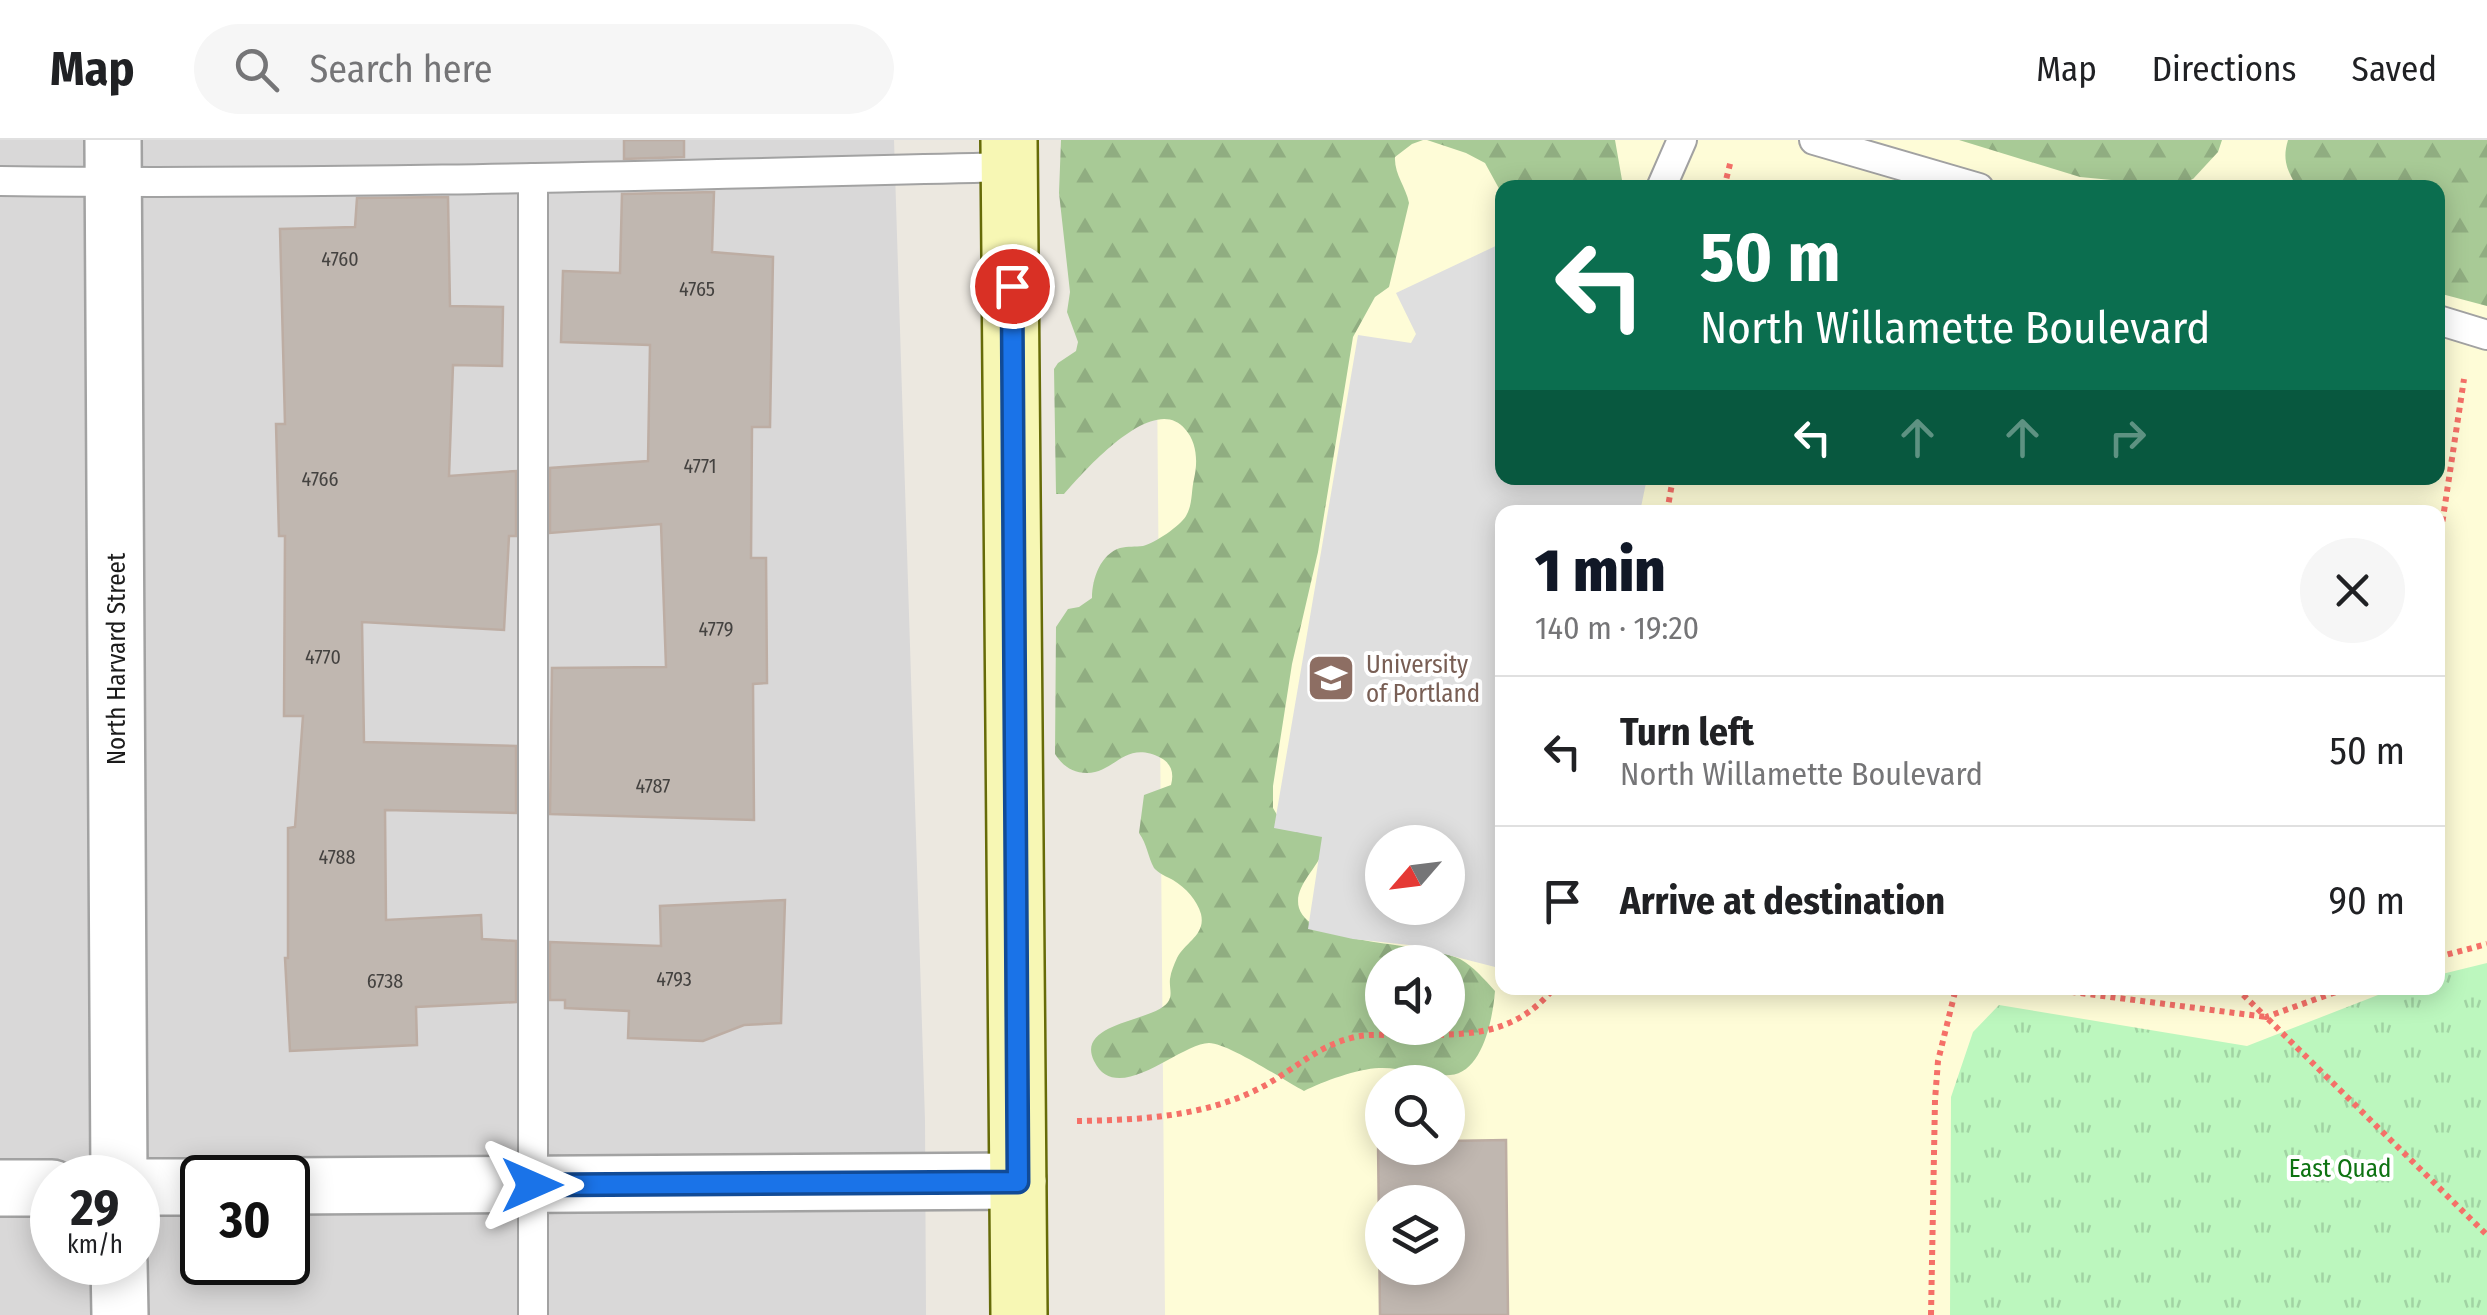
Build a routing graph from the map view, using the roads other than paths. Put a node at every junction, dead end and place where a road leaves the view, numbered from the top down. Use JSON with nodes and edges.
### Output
{"nodes":[{"id":1,"x":1682,"y":140,"type":"edge"},
{"id":2,"x":1814,"y":140,"type":"edge"},
{"id":3,"x":1010,"y":154,"type":"edge"},
{"id":4,"x":113,"y":161,"type":"edge"},
{"id":5,"x":533,"y":178,"type":"junction"},
{"id":6,"x":1665,"y":180,"type":"edge"},
{"id":7,"x":1952,"y":180,"type":"edge"},
{"id":8,"x":0,"y":181,"type":"edge"},
{"id":9,"x":2445,"y":322,"type":"edge"},
{"id":10,"x":2480,"y":333,"type":"edge"},
{"id":11,"x":119,"y":1155,"type":"edge"},
{"id":12,"x":1018,"y":1182,"type":"junction"},
{"id":13,"x":532,"y":1185,"type":"junction"},
{"id":14,"x":310,"y":1186,"type":"edge"},
{"id":15,"x":0,"y":1188,"type":"edge"},
{"id":16,"x":30,"y":1188,"type":"edge"},
{"id":17,"x":119,"y":1285,"type":"edge"},
{"id":18,"x":120,"y":1315,"type":"edge"},
{"id":19,"x":533,"y":1315,"type":"edge"},
{"id":20,"x":1018,"y":1315,"type":"edge"}],
"edges":[{"from":1,"to":6,"type":"lane"},
{"from":2,"to":7,"type":"lane"},
{"from":3,"to":5,"type":"lane"},
{"from":3,"to":12,"type":"main road"},
{"from":4,"to":5,"type":"lane"},
{"from":4,"to":8,"type":"lane"},
{"from":4,"to":11,"type":"street","name":"North Harvard Street"},
{"from":5,"to":13,"type":"lane"},
{"from":9,"to":10,"type":"lane"},
{"from":12,"to":13,"type":"street"},
{"from":12,"to":20,"type":"main road"},
{"from":13,"to":14,"type":"street"},
{"from":13,"to":19,"type":"lane"},
{"from":15,"to":16,"type":"street"},
{"from":17,"to":18,"type":"street"}]}
